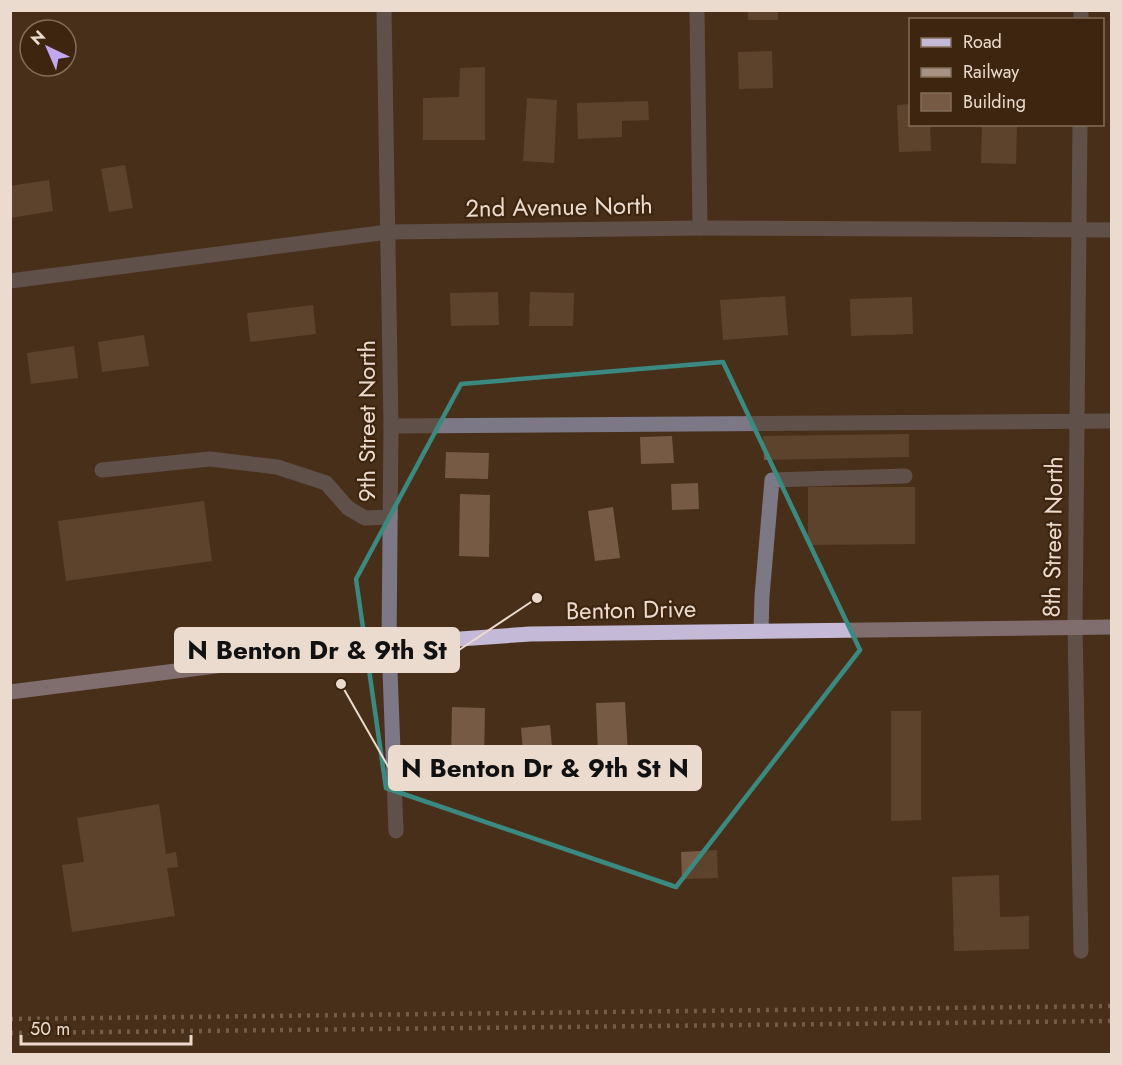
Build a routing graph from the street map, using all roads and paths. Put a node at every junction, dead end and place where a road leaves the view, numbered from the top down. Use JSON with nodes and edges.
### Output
{"nodes":[{"id":1,"x":384,"y":10,"type":"edge"},
{"id":2,"x":697,"y":10,"type":"edge"},
{"id":3,"x":1080,"y":126,"type":"edge"},
{"id":4,"x":700,"y":228,"type":"junction"},
{"id":5,"x":1079,"y":230,"type":"junction"},
{"id":6,"x":1112,"y":230,"type":"edge"},
{"id":7,"x":388,"y":232,"type":"junction"},
{"id":8,"x":10,"y":281,"type":"edge"},
{"id":9,"x":1077,"y":422,"type":"junction"},
{"id":10,"x":1112,"y":422,"type":"edge"},
{"id":11,"x":391,"y":426,"type":"junction"},
{"id":12,"x":102,"y":470,"type":"dead end"},
{"id":13,"x":905,"y":476,"type":"dead end"},
{"id":14,"x":390,"y":517,"type":"junction"},
{"id":15,"x":1075,"y":626,"type":"junction"},
{"id":16,"x":1112,"y":627,"type":"edge"},
{"id":17,"x":761,"y":632,"type":"junction"},
{"id":18,"x":389,"y":644,"type":"junction"},
{"id":19,"x":10,"y":692,"type":"edge"},
{"id":20,"x":396,"y":831,"type":"dead end"},
{"id":21,"x":1081,"y":951,"type":"dead end"}],
"edges":[{"from":1,"to":7,"type":"street","name":"9th Street North"},
{"from":2,"to":4,"type":"street"},
{"from":3,"to":5,"type":"street","name":"8th Street North"},
{"from":4,"to":5,"type":"street","name":"2nd Avenue North"},
{"from":4,"to":7,"type":"street","name":"2nd Avenue North"},
{"from":5,"to":6,"type":"street","name":"2nd Avenue North"},
{"from":5,"to":9,"type":"street","name":"8th Street North"},
{"from":7,"to":8,"type":"street","name":"2nd Avenue North"},
{"from":7,"to":11,"type":"street","name":"9th Street North"},
{"from":9,"to":10,"type":"street"},
{"from":9,"to":11,"type":"street"},
{"from":9,"to":15,"type":"street","name":"8th Street North"},
{"from":11,"to":14,"type":"street","name":"9th Street North"},
{"from":12,"to":14,"type":"street"},
{"from":13,"to":17,"type":"street"},
{"from":14,"to":18,"type":"street","name":"9th Street North"},
{"from":15,"to":16,"type":"main road","name":"Benton Drive"},
{"from":15,"to":17,"type":"main road","name":"Benton Drive"},
{"from":15,"to":21,"type":"street","name":"8th Street North"},
{"from":17,"to":18,"type":"main road","name":"Benton Drive"},
{"from":18,"to":19,"type":"main road","name":"Benton Drive"},
{"from":18,"to":20,"type":"street","name":"9th Street North"}]}
